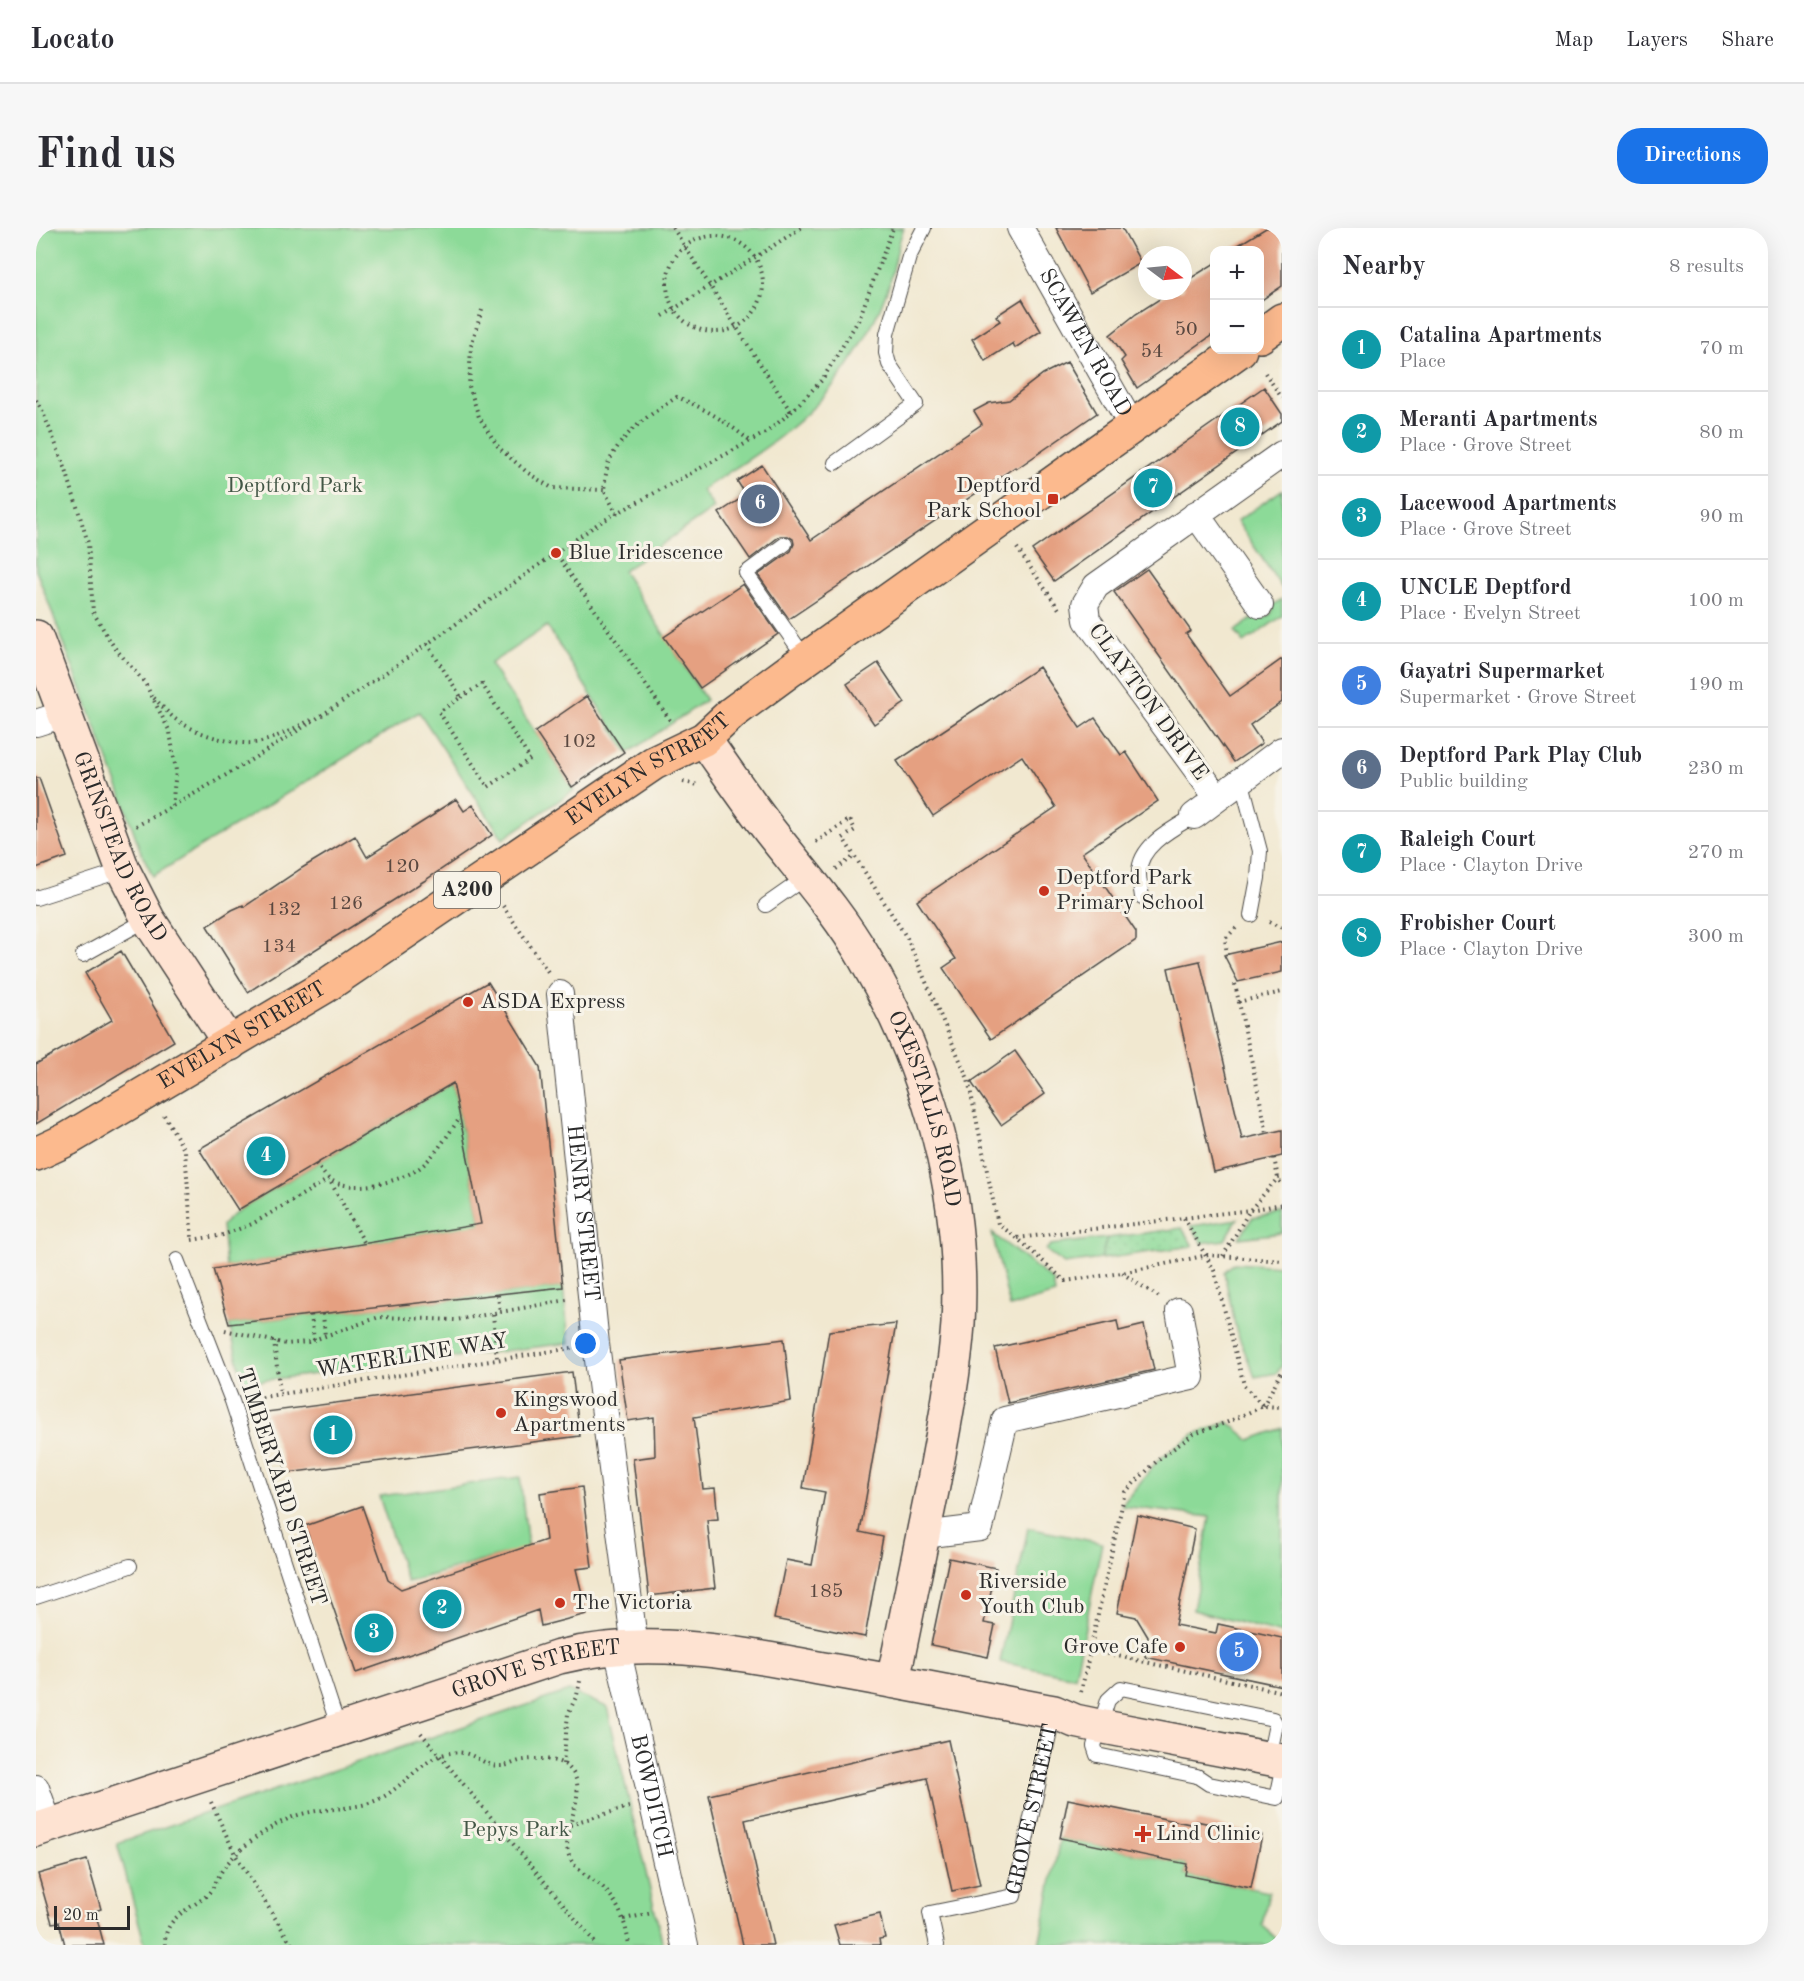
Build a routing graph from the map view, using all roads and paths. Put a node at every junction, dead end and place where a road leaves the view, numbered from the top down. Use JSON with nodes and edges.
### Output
{"nodes":[{"id":1,"x":673,"y":228,"type":"edge"},
{"id":2,"x":801,"y":228,"type":"edge"},
{"id":3,"x":893,"y":228,"type":"edge"},
{"id":4,"x":924,"y":228,"type":"edge"},
{"id":5,"x":1020,"y":228,"type":"edge"},
{"id":6,"x":686,"y":247,"type":"junction"},
{"id":7,"x":756,"y":257,"type":"junction"},
{"id":8,"x":711,"y":285,"type":"junction"},
{"id":9,"x":482,"y":310,"type":"dead end"},
{"id":10,"x":673,"y":310,"type":"junction"},
{"id":11,"x":663,"y":316,"type":"dead end"},
{"id":12,"x":1282,"y":320,"type":"edge"},
{"id":13,"x":737,"y":327,"type":"junction"},
{"id":14,"x":1264,"y":333,"type":"edge"},
{"id":15,"x":1234,"y":354,"type":"edge"},
{"id":16,"x":1265,"y":373,"type":"dead end"},
{"id":17,"x":1282,"y":398,"type":"edge"},
{"id":18,"x":36,"y":400,"type":"edge"},
{"id":19,"x":791,"y":412,"type":"junction"},
{"id":20,"x":1132,"y":426,"type":"junction"},
{"id":21,"x":750,"y":441,"type":"junction"},
{"id":22,"x":1282,"y":454,"type":"edge"},
{"id":23,"x":835,"y":463,"type":"dead end"},
{"id":24,"x":603,"y":490,"type":"junction"},
{"id":25,"x":617,"y":514,"type":"junction"},
{"id":26,"x":1196,"y":514,"type":"junction"},
{"id":27,"x":785,"y":544,"type":"dead end"},
{"id":28,"x":1017,"y":548,"type":"dead end"},
{"id":29,"x":556,"y":554,"type":"junction"},
{"id":30,"x":1260,"y":605,"type":"dead end"},
{"id":31,"x":1087,"y":620,"type":"junction"},
{"id":32,"x":36,"y":637,"type":"edge"},
{"id":33,"x":427,"y":644,"type":"junction"},
{"id":34,"x":806,"y":659,"type":"junction"},
{"id":35,"x":149,"y":692,"type":"junction"},
{"id":36,"x":461,"y":697,"type":"junction"},
{"id":37,"x":326,"y":714,"type":"junction"},
{"id":38,"x":50,"y":719,"type":"edge"},
{"id":39,"x":690,"y":733,"type":"junction"},
{"id":40,"x":1282,"y":750,"type":"edge"},
{"id":41,"x":1241,"y":779,"type":"junction"},
{"id":42,"x":1217,"y":797,"type":"junction"},
{"id":43,"x":172,"y":807,"type":"junction"},
{"id":44,"x":1194,"y":816,"type":"joint"},
{"id":45,"x":111,"y":838,"type":"junction"},
{"id":46,"x":816,"y":843,"type":"dead end"},
{"id":47,"x":855,"y":856,"type":"junction"},
{"id":48,"x":123,"y":870,"type":"junction"},
{"id":49,"x":821,"y":873,"type":"junction"},
{"id":50,"x":1143,"y":897,"type":"dead end"},
{"id":51,"x":36,"y":898,"type":"edge"},
{"id":52,"x":766,"y":905,"type":"dead end"},
{"id":53,"x":503,"y":906,"type":"dead end"},
{"id":54,"x":1251,"y":915,"type":"joint"},
{"id":55,"x":148,"y":919,"type":"junction"},
{"id":56,"x":1227,"y":954,"type":"dead end"},
{"id":57,"x":83,"y":955,"type":"dead end"},
{"id":58,"x":1235,"y":984,"type":"dead end"},
{"id":59,"x":1282,"y":992,"type":"edge"},
{"id":60,"x":560,"y":994,"type":"joint"},
{"id":61,"x":1238,"y":1002,"type":"junction"},
{"id":62,"x":230,"y":1044,"type":"junction"},
{"id":63,"x":164,"y":1114,"type":"dead end"},
{"id":64,"x":460,"y":1118,"type":"dead end"},
{"id":65,"x":1267,"y":1134,"type":"dead end"},
{"id":66,"x":36,"y":1154,"type":"edge"},
{"id":67,"x":1275,"y":1158,"type":"dead end"},
{"id":68,"x":316,"y":1164,"type":"dead end"},
{"id":69,"x":1280,"y":1178,"type":"edge"},
{"id":70,"x":329,"y":1179,"type":"junction"},
{"id":71,"x":1282,"y":1186,"type":"edge"},
{"id":72,"x":1282,"y":1204,"type":"edge"},
{"id":73,"x":1250,"y":1210,"type":"junction"},
{"id":74,"x":1184,"y":1218,"type":"junction"},
{"id":75,"x":1017,"y":1238,"type":"junction"},
{"id":76,"x":192,"y":1240,"type":"junction"},
{"id":77,"x":365,"y":1244,"type":"dead end"},
{"id":78,"x":1205,"y":1256,"type":"junction"},
{"id":79,"x":1223,"y":1256,"type":"junction"},
{"id":80,"x":177,"y":1260,"type":"joint"},
{"id":81,"x":1282,"y":1261,"type":"edge"},
{"id":82,"x":1122,"y":1273,"type":"junction"},
{"id":83,"x":498,"y":1294,"type":"dead end"},
{"id":84,"x":591,"y":1297,"type":"junction"},
{"id":85,"x":1179,"y":1311,"type":"joint"},
{"id":86,"x":500,"y":1313,"type":"junction"},
{"id":87,"x":323,"y":1314,"type":"dead end"},
{"id":88,"x":493,"y":1314,"type":"junction"},
{"id":89,"x":311,"y":1315,"type":"dead end"},
{"id":90,"x":202,"y":1324,"type":"junction"},
{"id":91,"x":325,"y":1337,"type":"junction"},
{"id":92,"x":314,"y":1340,"type":"junction"},
{"id":93,"x":274,"y":1341,"type":"junction"},
{"id":94,"x":596,"y":1344,"type":"junction"},
{"id":95,"x":497,"y":1359,"type":"junction"},
{"id":96,"x":1282,"y":1371,"type":"edge"},
{"id":97,"x":280,"y":1394,"type":"junction"},
{"id":98,"x":232,"y":1401,"type":"junction"},
{"id":99,"x":1263,"y":1406,"type":"junction"},
{"id":100,"x":1282,"y":1407,"type":"edge"},
{"id":101,"x":923,"y":1535,"type":"junction"},
{"id":102,"x":130,"y":1566,"type":"dead end"},
{"id":103,"x":36,"y":1597,"type":"edge"},
{"id":104,"x":626,"y":1648,"type":"junction"},
{"id":105,"x":585,"y":1650,"type":"junction"},
{"id":106,"x":1090,"y":1650,"type":"junction"},
{"id":107,"x":893,"y":1681,"type":"junction"},
{"id":108,"x":1282,"y":1692,"type":"edge"},
{"id":109,"x":1081,"y":1694,"type":"dead end"},
{"id":110,"x":402,"y":1709,"type":"junction"},
{"id":111,"x":1054,"y":1712,"type":"junction"},
{"id":112,"x":339,"y":1729,"type":"junction"},
{"id":113,"x":439,"y":1756,"type":"junction"},
{"id":114,"x":563,"y":1764,"type":"junction"},
{"id":115,"x":1278,"y":1764,"type":"edge"},
{"id":116,"x":36,"y":1788,"type":"edge"},
{"id":117,"x":652,"y":1800,"type":"junction"},
{"id":118,"x":211,"y":1801,"type":"dead end"},
{"id":119,"x":569,"y":1824,"type":"junction"},
{"id":120,"x":43,"y":1828,"type":"edge"},
{"id":121,"x":235,"y":1854,"type":"junction"},
{"id":122,"x":165,"y":1945,"type":"edge"},
{"id":123,"x":292,"y":1945,"type":"edge"},
{"id":124,"x":597,"y":1945,"type":"edge"},
{"id":125,"x":629,"y":1945,"type":"edge"},
{"id":126,"x":684,"y":1945,"type":"edge"},
{"id":127,"x":937,"y":1945,"type":"edge"}],
"edges":[{"from":1,"to":6,"type":"path"},
{"from":2,"to":7,"type":"path"},
{"from":3,"to":19,"type":"path"},
{"from":4,"to":23,"type":"lane"},
{"from":5,"to":20,"type":"street","name":"SCAWEN ROAD"},
{"from":6,"to":7,"type":"path"},
{"from":6,"to":8,"type":"path"},
{"from":6,"to":10,"type":"path"},
{"from":7,"to":8,"type":"path"},
{"from":7,"to":13,"type":"path"},
{"from":8,"to":10,"type":"path"},
{"from":8,"to":13,"type":"path"},
{"from":9,"to":24,"type":"path"},
{"from":10,"to":11,"type":"path"},
{"from":10,"to":13,"type":"path"},
{"from":12,"to":14,"type":"main road"},
{"from":13,"to":19,"type":"path"},
{"from":15,"to":20,"type":"main road","name":"EVELYN STREET","number":"A200"},
{"from":16,"to":17,"type":"path"},
{"from":18,"to":35,"type":"path"},
{"from":19,"to":21,"type":"path"},
{"from":20,"to":34,"type":"main road","name":"EVELYN STREET","number":"A200"},
{"from":21,"to":24,"type":"path"},
{"from":21,"to":25,"type":"path"},
{"from":22,"to":26,"type":"street","name":"CLAYTON DRIVE"},
{"from":24,"to":25,"type":"path"},
{"from":25,"to":29,"type":"path"},
{"from":26,"to":30,"type":"street"},
{"from":26,"to":31,"type":"street","name":"CLAYTON DRIVE"},
{"from":27,"to":34,"type":"lane"},
{"from":28,"to":31,"type":"path"},
{"from":29,"to":33,"type":"path"},
{"from":29,"to":39,"type":"path"},
{"from":31,"to":42,"type":"street","name":"CLAYTON DRIVE"},
{"from":32,"to":38,"type":"street","name":"GRINSTEAD ROAD"},
{"from":33,"to":36,"type":"path"},
{"from":33,"to":37,"type":"path"},
{"from":34,"to":39,"type":"main road","name":"EVELYN STREET","number":"A200"},
{"from":35,"to":37,"type":"path"},
{"from":35,"to":43,"type":"path"},
{"from":36,"to":36,"type":"path"},
{"from":37,"to":43,"type":"path"},
{"from":38,"to":45,"type":"street","name":"GRINSTEAD ROAD"},
{"from":39,"to":49,"type":"street","name":"OXESTALLS ROAD"},
{"from":39,"to":62,"type":"main road","name":"EVELYN STREET","number":"A200"},
{"from":40,"to":41,"type":"street"},
{"from":41,"to":42,"type":"street"},
{"from":41,"to":54,"type":"lane"},
{"from":42,"to":44,"type":"street"},
{"from":43,"to":45,"type":"path"},
{"from":44,"to":50,"type":"lane"},
{"from":45,"to":48,"type":"street","name":"GRINSTEAD ROAD"},
{"from":46,"to":47,"type":"path"},
{"from":47,"to":49,"type":"path"},
{"from":47,"to":75,"type":"path"},
{"from":48,"to":51,"type":"lane"},
{"from":48,"to":55,"type":"street","name":"GRINSTEAD ROAD"},
{"from":49,"to":52,"type":"lane"},
{"from":49,"to":101,"type":"street","name":"OXESTALLS ROAD"},
{"from":53,"to":60,"type":"path"},
{"from":54,"to":56,"type":"path"},
{"from":55,"to":57,"type":"lane"},
{"from":55,"to":62,"type":"street","name":"GRINSTEAD ROAD"},
{"from":58,"to":61,"type":"path"},
{"from":59,"to":61,"type":"path"},
{"from":60,"to":84,"type":"street","name":"HENRY STREET"},
{"from":61,"to":65,"type":"path"},
{"from":62,"to":66,"type":"main road","name":"EVELYN STREET","number":"A200"},
{"from":63,"to":76,"type":"path"},
{"from":64,"to":70,"type":"path"},
{"from":67,"to":69,"type":"path"},
{"from":68,"to":70,"type":"path"},
{"from":69,"to":71,"type":"path"},
{"from":69,"to":73,"type":"path"},
{"from":70,"to":76,"type":"path"},
{"from":70,"to":77,"type":"path"},
{"from":72,"to":73,"type":"path"},
{"from":73,"to":74,"type":"path"},
{"from":73,"to":79,"type":"path"},
{"from":74,"to":75,"type":"path"},
{"from":74,"to":78,"type":"path"},
{"from":75,"to":82,"type":"path"},
{"from":76,"to":80,"type":"path"},
{"from":78,"to":79,"type":"path"},
{"from":78,"to":82,"type":"path"},
{"from":78,"to":99,"type":"path"},
{"from":79,"to":81,"type":"path"},
{"from":80,"to":90,"type":"lane","name":"TIMBERYARD STREET"},
{"from":82,"to":85,"type":"path"},
{"from":83,"to":86,"type":"path"},
{"from":84,"to":86,"type":"path"},
{"from":84,"to":94,"type":"street","name":"HENRY STREET"},
{"from":85,"to":101,"type":"street"},
{"from":86,"to":88,"type":"path"},
{"from":87,"to":91,"type":"path"},
{"from":88,"to":91,"type":"path"},
{"from":88,"to":95,"type":"path"},
{"from":89,"to":92,"type":"path"},
{"from":90,"to":93,"type":"path"},
{"from":90,"to":98,"type":"lane","name":"TIMBERYARD STREET"},
{"from":91,"to":92,"type":"path"},
{"from":92,"to":93,"type":"path"},
{"from":93,"to":97,"type":"path"},
{"from":94,"to":95,"type":"path","name":"WATERLINE WAY"},
{"from":94,"to":104,"type":"street","name":"HENRY STREET"},
{"from":95,"to":97,"type":"path","name":"WATERLINE WAY"},
{"from":96,"to":99,"type":"path"},
{"from":97,"to":98,"type":"path","name":"WATERLINE WAY"},
{"from":98,"to":112,"type":"lane","name":"TIMBERYARD STREET"},
{"from":99,"to":100,"type":"path"},
{"from":99,"to":106,"type":"path"},
{"from":101,"to":107,"type":"street","name":"OXESTALLS ROAD"},
{"from":102,"to":103,"type":"lane"},
{"from":104,"to":105,"type":"street","name":"GROVE STREET"},
{"from":104,"to":107,"type":"street","name":"GROVE STREET"},
{"from":104,"to":117,"type":"street","name":"BOWDITCH"},
{"from":105,"to":110,"type":"street","name":"GROVE STREET"},
{"from":105,"to":114,"type":"path"},
{"from":106,"to":108,"type":"path"},
{"from":106,"to":109,"type":"path"},
{"from":107,"to":111,"type":"street","name":"GROVE STREET"},
{"from":110,"to":112,"type":"street","name":"GROVE STREET"},
{"from":110,"to":113,"type":"path"},
{"from":111,"to":115,"type":"street","name":"GROVE STREET"},
{"from":111,"to":127,"type":"lane","name":"GROVE STREET"},
{"from":112,"to":120,"type":"street","name":"GROVE STREET"},
{"from":113,"to":114,"type":"path"},
{"from":113,"to":121,"type":"path"},
{"from":113,"to":124,"type":"path"},
{"from":114,"to":119,"type":"path"},
{"from":116,"to":120,"type":"street"},
{"from":117,"to":119,"type":"path"},
{"from":117,"to":126,"type":"street","name":"BOWDITCH"},
{"from":118,"to":121,"type":"path"},
{"from":119,"to":125,"type":"path"},
{"from":121,"to":122,"type":"path"},
{"from":121,"to":123,"type":"path"}]}
